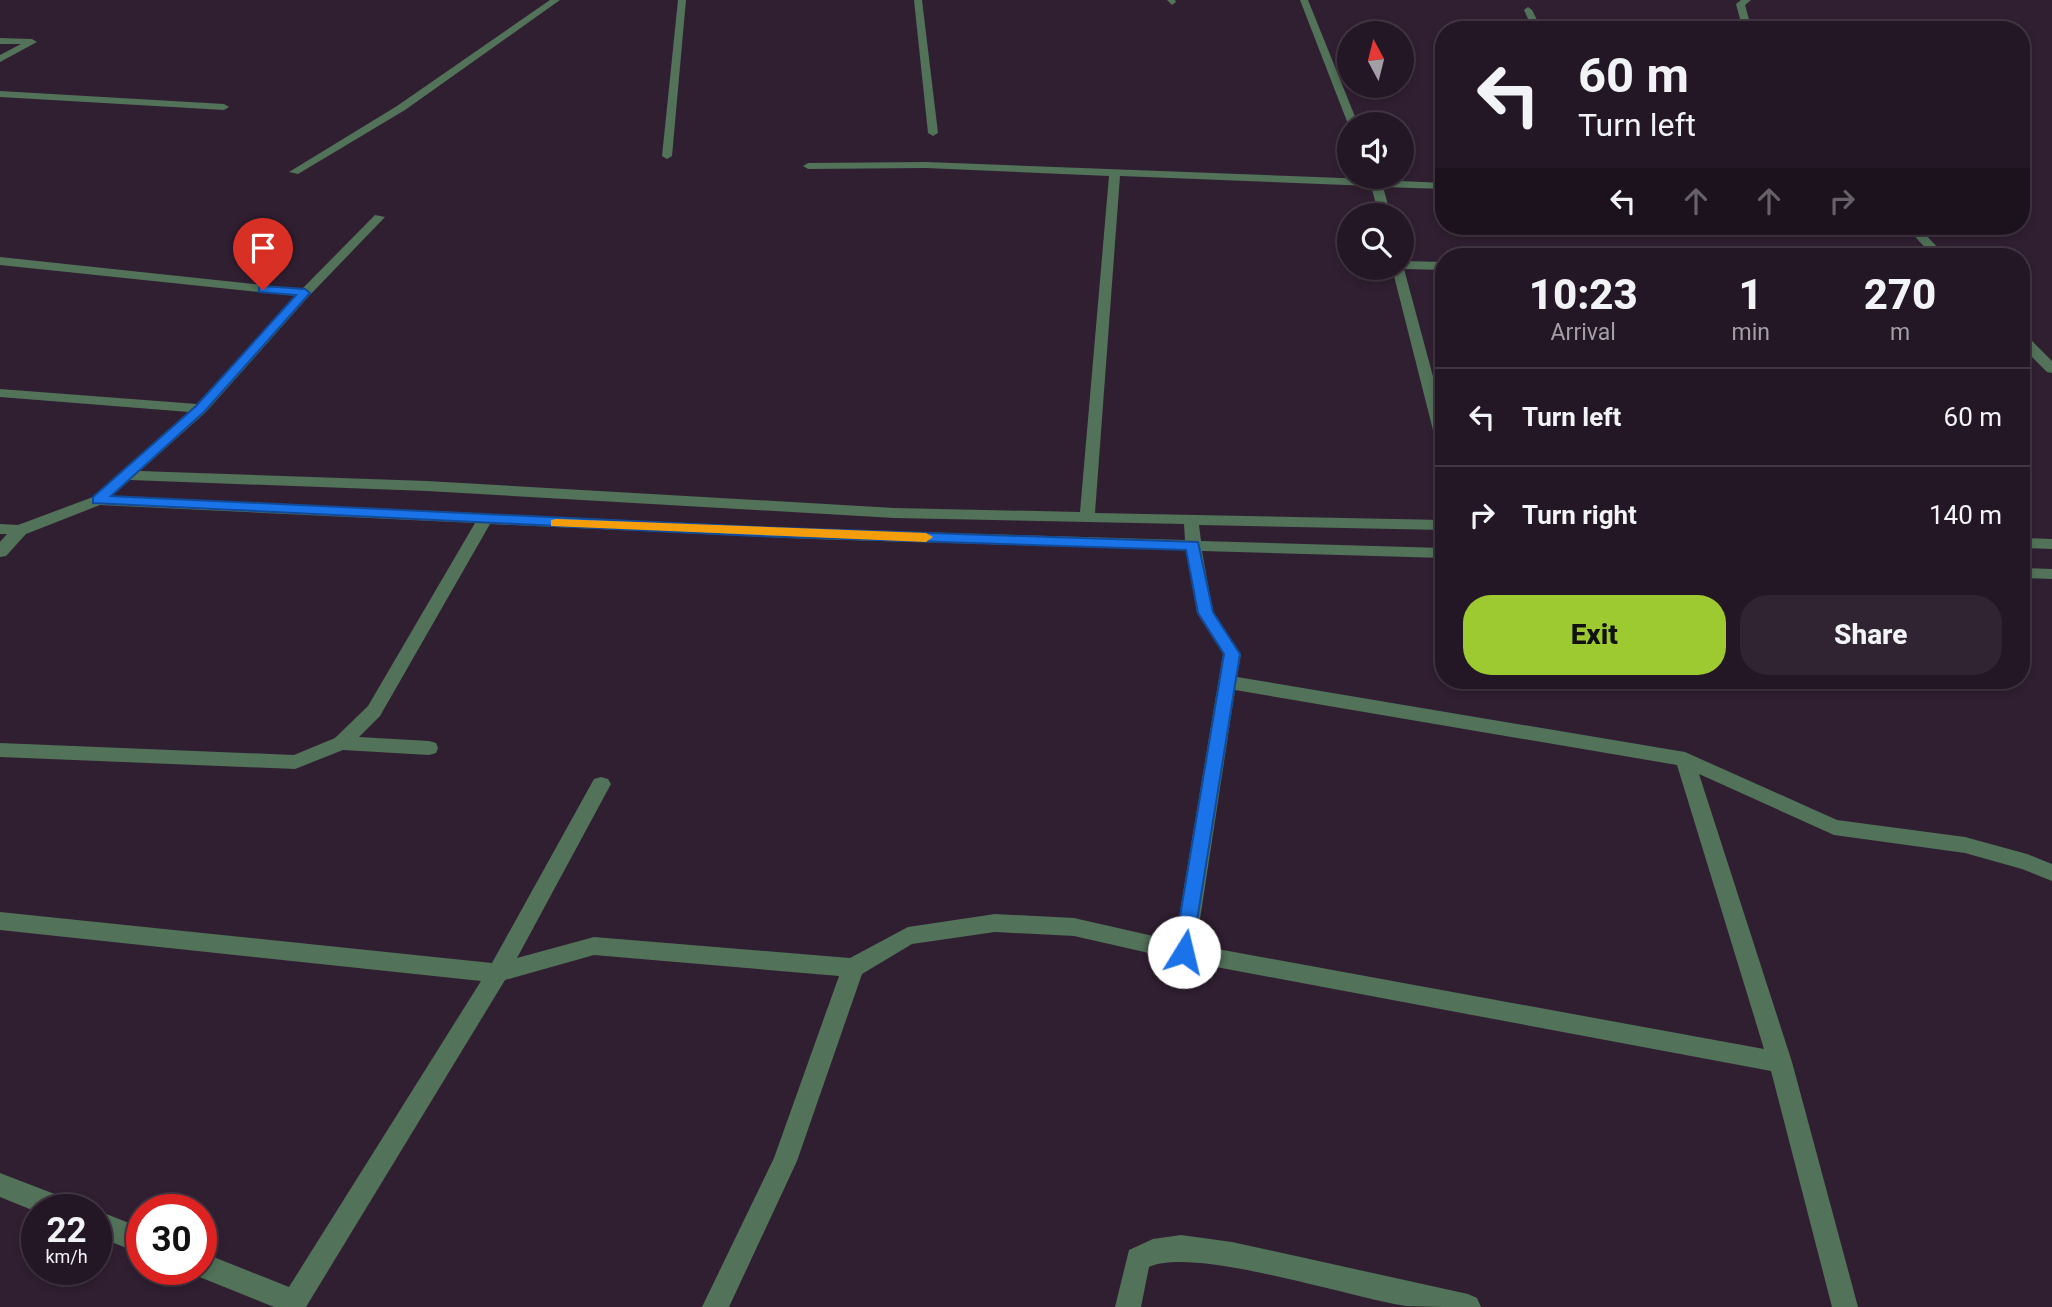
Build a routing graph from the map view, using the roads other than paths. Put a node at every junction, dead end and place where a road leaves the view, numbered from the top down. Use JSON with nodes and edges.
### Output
{"nodes":[{"id":1,"x":556,"y":0,"type":"edge"},
{"id":2,"x":682,"y":0,"type":"edge"},
{"id":3,"x":918,"y":0,"type":"edge"},
{"id":4,"x":1304,"y":0,"type":"edge"},
{"id":5,"x":1747,"y":0,"type":"edge"},
{"id":6,"x":1528,"y":10,"type":"dead end"},
{"id":7,"x":1534,"y":21,"type":"edge"},
{"id":8,"x":1745,"y":21,"type":"edge"},
{"id":9,"x":0,"y":41,"type":"edge"},
{"id":10,"x":0,"y":59,"type":"edge"},
{"id":11,"x":0,"y":94,"type":"edge"},
{"id":12,"x":224,"y":107,"type":"dead end"},
{"id":13,"x":1348,"y":112,"type":"edge"},
{"id":14,"x":933,"y":133,"type":"dead end"},
{"id":15,"x":667,"y":156,"type":"dead end"},
{"id":16,"x":808,"y":166,"type":"dead end"},
{"id":17,"x":294,"y":172,"type":"dead end"},
{"id":18,"x":1115,"y":173,"type":"junction"},
{"id":19,"x":1337,"y":179,"type":"edge"},
{"id":20,"x":1414,"y":183,"type":"edge"},
{"id":21,"x":1435,"y":185,"type":"edge"},
{"id":22,"x":379,"y":217,"type":"dead end"},
{"id":23,"x":1920,"y":235,"type":"edge"},
{"id":24,"x":1932,"y":248,"type":"edge"},
{"id":25,"x":0,"y":261,"type":"edge"},
{"id":26,"x":1414,"y":266,"type":"edge"},
{"id":27,"x":1435,"y":266,"type":"edge"},
{"id":28,"x":1403,"y":280,"type":"edge"},
{"id":29,"x":305,"y":293,"type":"junction"},
{"id":30,"x":2030,"y":347,"type":"edge"},
{"id":31,"x":2052,"y":369,"type":"edge"},
{"id":32,"x":0,"y":393,"type":"edge"},
{"id":33,"x":201,"y":409,"type":"junction"},
{"id":34,"x":1435,"y":409,"type":"edge"},
{"id":35,"x":125,"y":475,"type":"junction"},
{"id":36,"x":98,"y":500,"type":"junction"},
{"id":37,"x":1087,"y":517,"type":"junction"},
{"id":38,"x":1191,"y":519,"type":"junction"},
{"id":39,"x":484,"y":520,"type":"junction"},
{"id":40,"x":1435,"y":525,"type":"edge"},
{"id":41,"x":0,"y":529,"type":"edge"},
{"id":42,"x":20,"y":530,"type":"junction"},
{"id":43,"x":2030,"y":544,"type":"edge"},
{"id":44,"x":2052,"y":544,"type":"edge"},
{"id":45,"x":1193,"y":546,"type":"junction"},
{"id":46,"x":0,"y":552,"type":"edge"},
{"id":47,"x":1435,"y":553,"type":"edge"},
{"id":48,"x":2030,"y":573,"type":"edge"},
{"id":49,"x":2052,"y":574,"type":"edge"},
{"id":50,"x":1227,"y":682,"type":"junction"},
{"id":51,"x":342,"y":743,"type":"junction"},
{"id":52,"x":429,"y":748,"type":"dead end"},
{"id":53,"x":0,"y":750,"type":"edge"},
{"id":54,"x":1685,"y":759,"type":"junction"},
{"id":55,"x":601,"y":784,"type":"dead end"},
{"id":56,"x":2052,"y":873,"type":"edge"},
{"id":57,"x":0,"y":920,"type":"edge"},
{"id":58,"x":1184,"y":952,"type":"junction"},
{"id":59,"x":853,"y":968,"type":"junction"},
{"id":60,"x":498,"y":973,"type":"junction"},
{"id":61,"x":1780,"y":1062,"type":"junction"},
{"id":62,"x":0,"y":1185,"type":"edge"},
{"id":63,"x":23,"y":1194,"type":"edge"},
{"id":64,"x":217,"y":1272,"type":"edge"},
{"id":65,"x":293,"y":1305,"type":"edge"},
{"id":66,"x":715,"y":1307,"type":"edge"},
{"id":67,"x":1128,"y":1307,"type":"edge"},
{"id":68,"x":1468,"y":1307,"type":"edge"},
{"id":69,"x":1845,"y":1307,"type":"edge"}],
"edges":[{"from":1,"to":17,"type":"street"},
{"from":2,"to":15,"type":"street"},
{"from":3,"to":14,"type":"street"},
{"from":4,"to":13,"type":"street"},
{"from":5,"to":8,"type":"street"},
{"from":6,"to":7,"type":"street"},
{"from":9,"to":10,"type":"street"},
{"from":11,"to":12,"type":"street"},
{"from":16,"to":18,"type":"street"},
{"from":18,"to":19,"type":"street"},
{"from":18,"to":37,"type":"street"},
{"from":20,"to":21,"type":"street"},
{"from":22,"to":29,"type":"street"},
{"from":23,"to":24,"type":"street"},
{"from":25,"to":29,"type":"street"},
{"from":26,"to":27,"type":"street"},
{"from":28,"to":34,"type":"street"},
{"from":29,"to":33,"type":"street"},
{"from":30,"to":31,"type":"street"},
{"from":32,"to":33,"type":"street"},
{"from":33,"to":35,"type":"street"},
{"from":35,"to":36,"type":"street"},
{"from":35,"to":37,"type":"street"},
{"from":36,"to":39,"type":"street"},
{"from":36,"to":42,"type":"street"},
{"from":37,"to":38,"type":"street"},
{"from":38,"to":40,"type":"street"},
{"from":38,"to":45,"type":"street"},
{"from":39,"to":45,"type":"street"},
{"from":39,"to":51,"type":"street"},
{"from":41,"to":42,"type":"street"},
{"from":42,"to":46,"type":"street"},
{"from":43,"to":44,"type":"street"},
{"from":45,"to":47,"type":"street"},
{"from":45,"to":50,"type":"street"},
{"from":48,"to":49,"type":"street"},
{"from":50,"to":54,"type":"street"},
{"from":50,"to":58,"type":"street"},
{"from":51,"to":52,"type":"street"},
{"from":51,"to":53,"type":"street"},
{"from":54,"to":56,"type":"street"},
{"from":54,"to":61,"type":"street"},
{"from":55,"to":60,"type":"street"},
{"from":57,"to":60,"type":"street"},
{"from":58,"to":59,"type":"street"},
{"from":58,"to":61,"type":"street"},
{"from":59,"to":60,"type":"street"},
{"from":59,"to":66,"type":"street"},
{"from":60,"to":65,"type":"street"},
{"from":61,"to":69,"type":"street"},
{"from":62,"to":63,"type":"street"},
{"from":64,"to":65,"type":"street"},
{"from":67,"to":68,"type":"street"}]}
